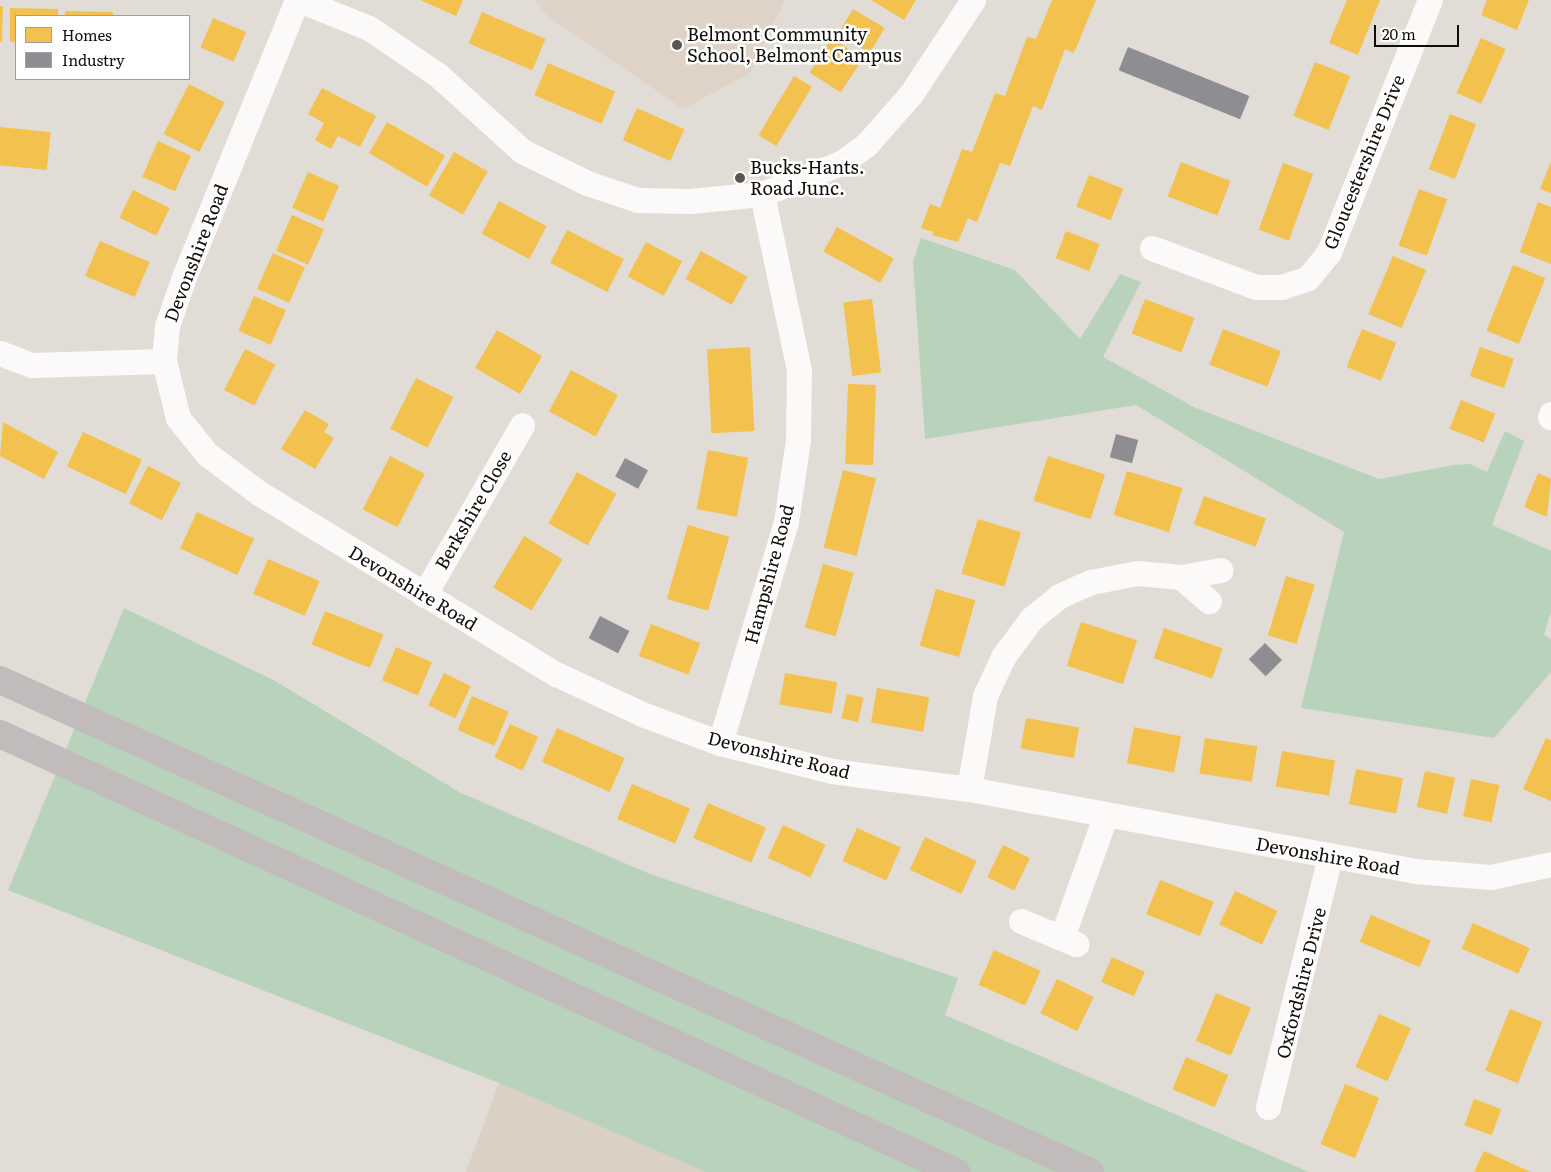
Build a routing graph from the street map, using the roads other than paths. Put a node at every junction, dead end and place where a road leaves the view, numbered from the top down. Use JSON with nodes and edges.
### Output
{"nodes":[{"id":1,"x":298,"y":0,"type":"edge"},
{"id":2,"x":972,"y":0,"type":"edge"},
{"id":3,"x":1430,"y":0,"type":"edge"},
{"id":4,"x":762,"y":194,"type":"junction"},
{"id":5,"x":1152,"y":248,"type":"dead end"},
{"id":6,"x":0,"y":353,"type":"edge"},
{"id":7,"x":164,"y":361,"type":"junction"},
{"id":8,"x":522,"y":424,"type":"dead end"},
{"id":9,"x":1220,"y":570,"type":"dead end"},
{"id":10,"x":1181,"y":577,"type":"junction"},
{"id":11,"x":424,"y":595,"type":"junction"},
{"id":12,"x":1209,"y":601,"type":"dead end"},
{"id":13,"x":0,"y":680,"type":"edge"},
{"id":14,"x":0,"y":734,"type":"edge"},
{"id":15,"x":720,"y":743,"type":"junction"},
{"id":16,"x":969,"y":789,"type":"junction"},
{"id":17,"x":1105,"y":817,"type":"junction"},
{"id":18,"x":1330,"y":857,"type":"junction"},
{"id":19,"x":1550,"y":870,"type":"edge"},
{"id":20,"x":1021,"y":921,"type":"dead end"},
{"id":21,"x":1268,"y":1107,"type":"dead end"},
{"id":22,"x":956,"y":1172,"type":"edge"},
{"id":23,"x":1090,"y":1172,"type":"edge"}],
"edges":[{"from":1,"to":4,"type":"street"},
{"from":1,"to":7,"type":"street","name":"Devonshire Road"},
{"from":2,"to":4,"type":"street"},
{"from":3,"to":5,"type":"street","name":"Gloucestershire Drive"},
{"from":4,"to":15,"type":"street","name":"Hampshire Road"},
{"from":6,"to":7,"type":"street"},
{"from":7,"to":11,"type":"street","name":"Devonshire Road"},
{"from":8,"to":11,"type":"street","name":"Berkshire Close"},
{"from":9,"to":10,"type":"street"},
{"from":10,"to":12,"type":"street"},
{"from":10,"to":16,"type":"street"},
{"from":11,"to":15,"type":"street","name":"Devonshire Road"},
{"from":13,"to":23,"type":"highway"},
{"from":14,"to":22,"type":"highway"},
{"from":15,"to":16,"type":"street","name":"Devonshire Road"},
{"from":16,"to":17,"type":"street","name":"Devonshire Road"},
{"from":17,"to":18,"type":"street","name":"Devonshire Road"},
{"from":17,"to":20,"type":"street"},
{"from":18,"to":19,"type":"street","name":"Devonshire Road"},
{"from":18,"to":21,"type":"street","name":"Oxfordshire Drive"}]}
